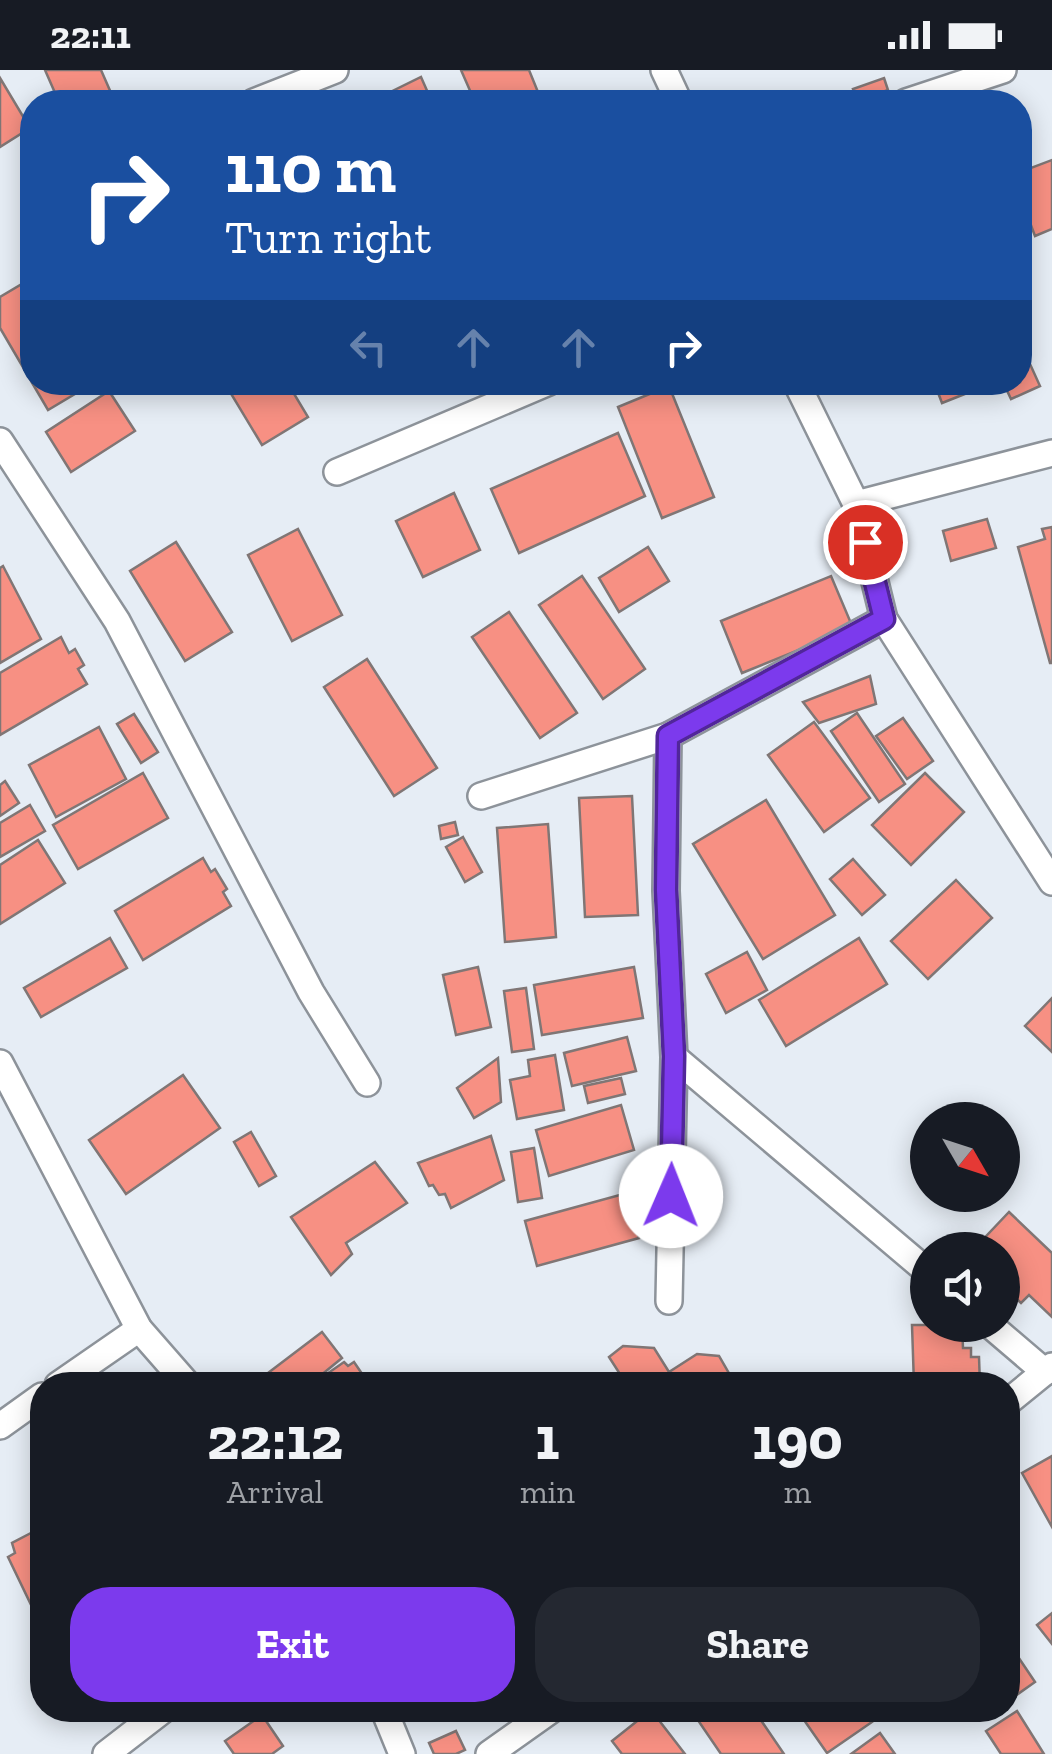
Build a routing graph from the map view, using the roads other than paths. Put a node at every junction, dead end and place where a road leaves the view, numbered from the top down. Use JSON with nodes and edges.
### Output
{"nodes":[{"id":1,"x":335,"y":70,"type":"edge"},
{"id":2,"x":1003,"y":70,"type":"edge"},
{"id":3,"x":284,"y":90,"type":"edge"},
{"id":4,"x":942,"y":90,"type":"edge"},
{"id":5,"x":519,"y":395,"type":"edge"},
{"id":6,"x":802,"y":395,"type":"edge"},
{"id":7,"x":0,"y":441,"type":"edge"},
{"id":8,"x":1052,"y":452,"type":"edge"},
{"id":9,"x":337,"y":472,"type":"dead end"},
{"id":10,"x":856,"y":504,"type":"junction"},
{"id":11,"x":884,"y":619,"type":"junction"},
{"id":12,"x":668,"y":736,"type":"junction"},
{"id":13,"x":481,"y":796,"type":"dead end"},
{"id":14,"x":1047,"y":867,"type":"edge"},
{"id":15,"x":674,"y":1056,"type":"junction"},
{"id":16,"x":0,"y":1063,"type":"edge"},
{"id":17,"x":367,"y":1083,"type":"dead end"},
{"id":18,"x":910,"y":1257,"type":"edge"},
{"id":19,"x":669,"y":1301,"type":"dead end"},
{"id":20,"x":139,"y":1328,"type":"junction"},
{"id":21,"x":1013,"y":1342,"type":"edge"},
{"id":22,"x":1049,"y":1369,"type":"edge"},
{"id":23,"x":76,"y":1372,"type":"edge"},
{"id":24,"x":177,"y":1372,"type":"edge"},
{"id":25,"x":1020,"y":1392,"type":"edge"},
{"id":26,"x":30,"y":1405,"type":"edge"},
{"id":27,"x":0,"y":1426,"type":"edge"},
{"id":28,"x":148,"y":1722,"type":"edge"},
{"id":29,"x":389,"y":1722,"type":"edge"},
{"id":30,"x":535,"y":1722,"type":"edge"},
{"id":31,"x":106,"y":1754,"type":"edge"},
{"id":32,"x":402,"y":1754,"type":"edge"},
{"id":33,"x":489,"y":1754,"type":"edge"}],
"edges":[{"from":1,"to":3,"type":"street"},
{"from":2,"to":4,"type":"street"},
{"from":5,"to":9,"type":"street"},
{"from":6,"to":10,"type":"street"},
{"from":7,"to":17,"type":"street"},
{"from":8,"to":10,"type":"street"},
{"from":10,"to":11,"type":"street"},
{"from":11,"to":12,"type":"street"},
{"from":11,"to":14,"type":"street"},
{"from":12,"to":13,"type":"street"},
{"from":12,"to":15,"type":"street"},
{"from":15,"to":18,"type":"street"},
{"from":15,"to":19,"type":"street"},
{"from":16,"to":20,"type":"street"},
{"from":20,"to":23,"type":"street"},
{"from":20,"to":24,"type":"street"},
{"from":21,"to":22,"type":"street"},
{"from":22,"to":25,"type":"street"},
{"from":26,"to":27,"type":"street"},
{"from":28,"to":31,"type":"street"},
{"from":29,"to":32,"type":"street"},
{"from":30,"to":33,"type":"street"}]}
